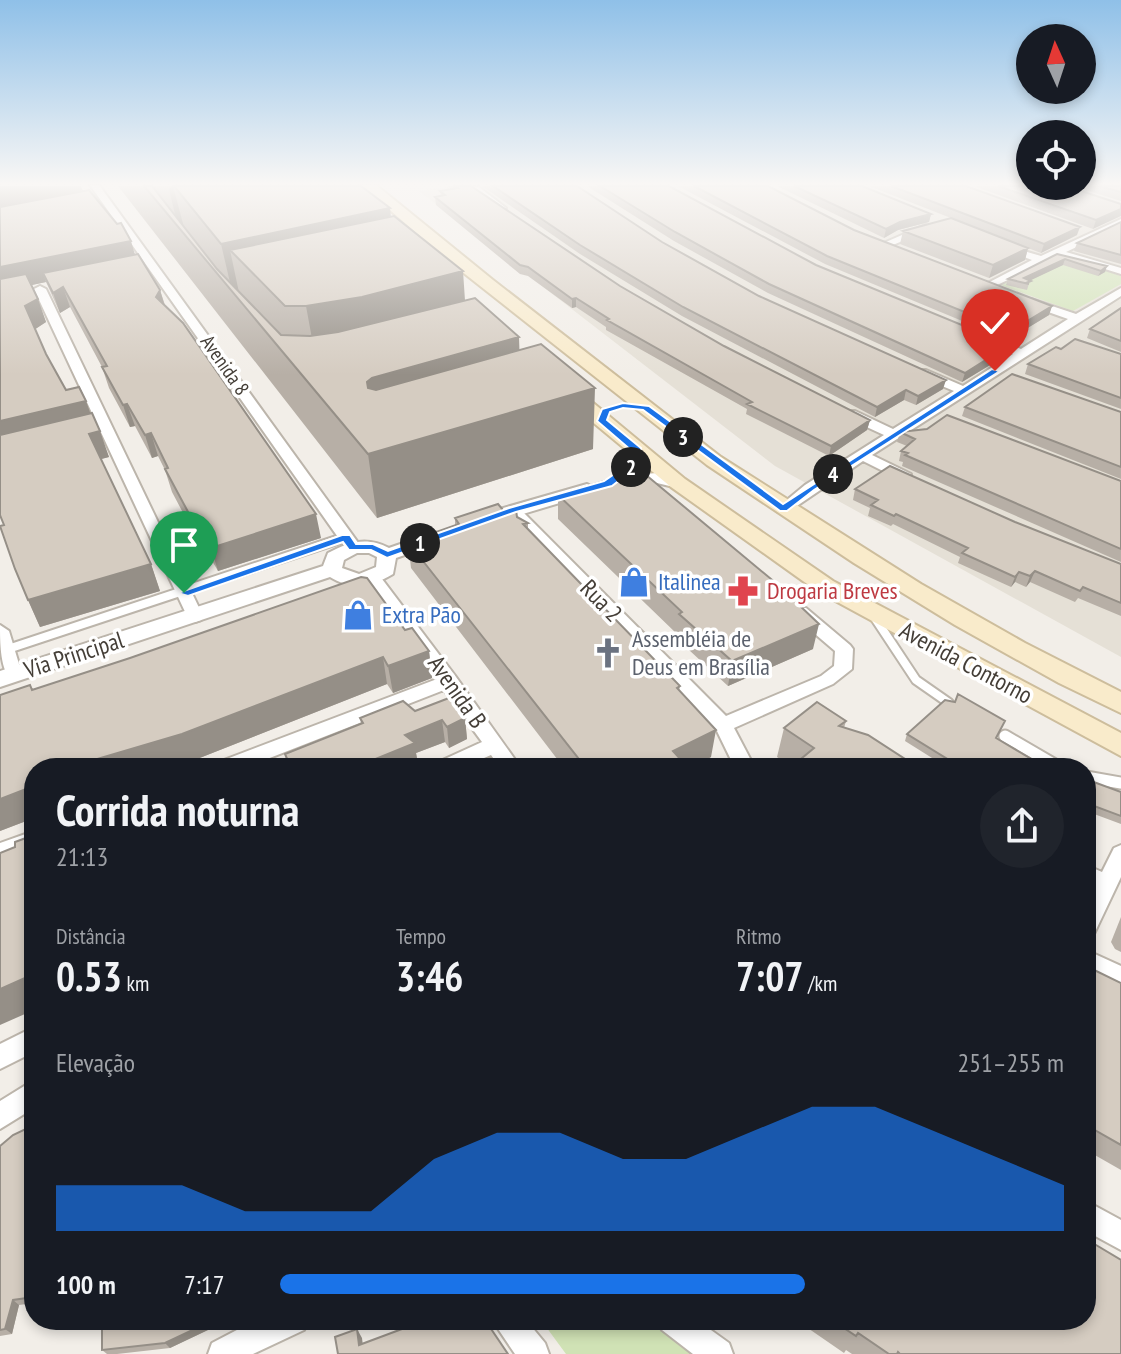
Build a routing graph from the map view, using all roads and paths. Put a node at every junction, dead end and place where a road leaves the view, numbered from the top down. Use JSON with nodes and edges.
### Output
{"nodes":[{"id":1,"x":136,"y":248,"type":"edge"},
{"id":2,"x":417,"y":248,"type":"edge"},
{"id":3,"x":440,"y":248,"type":"edge"},
{"id":4,"x":891,"y":248,"type":"edge"},
{"id":5,"x":1008,"y":248,"type":"edge"},
{"id":6,"x":1065,"y":248,"type":"edge"},
{"id":7,"x":1072,"y":248,"type":"edge"},
{"id":8,"x":897,"y":251,"type":"edge"},
{"id":9,"x":446,"y":253,"type":"junction"},
{"id":10,"x":1050,"y":254,"type":"junction"},
{"id":11,"x":1038,"y":259,"type":"junction"},
{"id":12,"x":1121,"y":264,"type":"edge"},
{"id":13,"x":1121,"y":271,"type":"edge"},
{"id":14,"x":973,"y":280,"type":"edge"},
{"id":15,"x":39,"y":285,"type":"dead end"},
{"id":16,"x":987,"y":286,"type":"junction"},
{"id":17,"x":1121,"y":291,"type":"edge"},
{"id":18,"x":1103,"y":303,"type":"junction"},
{"id":19,"x":1121,"y":309,"type":"edge"},
{"id":20,"x":1078,"y":319,"type":"junction"},
{"id":21,"x":962,"y":329,"type":"edge"},
{"id":22,"x":1023,"y":354,"type":"junction"},
{"id":23,"x":910,"y":368,"type":"edge"},
{"id":24,"x":995,"y":371,"type":"junction"},
{"id":25,"x":1010,"y":376,"type":"edge"},
{"id":26,"x":556,"y":387,"type":"edge"},
{"id":27,"x":964,"y":391,"type":"junction"},
{"id":28,"x":645,"y":408,"type":"junction"},
{"id":29,"x":844,"y":411,"type":"edge"},
{"id":30,"x":602,"y":421,"type":"junction"},
{"id":31,"x":106,"y":430,"type":"junction"},
{"id":32,"x":90,"y":433,"type":"edge"},
{"id":33,"x":894,"y":435,"type":"junction"},
{"id":34,"x":638,"y":450,"type":"junction"},
{"id":35,"x":862,"y":455,"type":"junction"},
{"id":36,"x":637,"y":479,"type":"junction"},
{"id":37,"x":678,"y":483,"type":"junction"},
{"id":38,"x":608,"y":484,"type":"junction"},
{"id":39,"x":922,"y":485,"type":"edge"},
{"id":40,"x":658,"y":494,"type":"edge"},
{"id":41,"x":783,"y":509,"type":"junction"},
{"id":42,"x":513,"y":510,"type":"junction"},
{"id":43,"x":349,"y":542,"type":"junction"},
{"id":44,"x":387,"y":555,"type":"junction"},
{"id":45,"x":332,"y":570,"type":"junction"},
{"id":46,"x":889,"y":575,"type":"junction"},
{"id":47,"x":373,"y":579,"type":"junction"},
{"id":48,"x":825,"y":586,"type":"junction"},
{"id":49,"x":184,"y":593,"type":"junction"},
{"id":50,"x":786,"y":600,"type":"edge"},
{"id":51,"x":871,"y":612,"type":"junction"},
{"id":52,"x":195,"y":616,"type":"junction"},
{"id":53,"x":0,"y":631,"type":"edge"},
{"id":54,"x":5,"y":650,"type":"junction"},
{"id":55,"x":6,"y":676,"type":"edge"},
{"id":56,"x":450,"y":681,"type":"junction"},
{"id":57,"x":796,"y":692,"type":"junction"},
{"id":58,"x":949,"y":703,"type":"edge"},
{"id":59,"x":1121,"y":703,"type":"edge"},
{"id":60,"x":819,"y":711,"type":"edge"},
{"id":61,"x":723,"y":725,"type":"junction"},
{"id":62,"x":1005,"y":736,"type":"dead end"},
{"id":63,"x":494,"y":745,"type":"junction"},
{"id":64,"x":1121,"y":746,"type":"edge"},
{"id":65,"x":249,"y":758,"type":"edge"},
{"id":66,"x":465,"y":758,"type":"edge"},
{"id":67,"x":504,"y":758,"type":"edge"},
{"id":68,"x":740,"y":758,"type":"edge"},
{"id":69,"x":1043,"y":758,"type":"edge"},
{"id":70,"x":1096,"y":779,"type":"edge"},
{"id":71,"x":1121,"y":783,"type":"edge"},
{"id":72,"x":24,"y":843,"type":"edge"},
{"id":73,"x":0,"y":852,"type":"edge"},
{"id":74,"x":1121,"y":854,"type":"edge"},
{"id":75,"x":1096,"y":878,"type":"edge"},
{"id":76,"x":1096,"y":965,"type":"edge"},
{"id":77,"x":1121,"y":978,"type":"edge"},
{"id":78,"x":24,"y":1044,"type":"edge"},
{"id":79,"x":0,"y":1057,"type":"edge"},
{"id":80,"x":24,"y":1100,"type":"edge"},
{"id":81,"x":0,"y":1116,"type":"edge"},
{"id":82,"x":1096,"y":1221,"type":"edge"},
{"id":83,"x":1121,"y":1236,"type":"edge"},
{"id":84,"x":267,"y":1330,"type":"edge"},
{"id":85,"x":515,"y":1330,"type":"edge"},
{"id":86,"x":686,"y":1330,"type":"edge"},
{"id":87,"x":223,"y":1354,"type":"edge"},
{"id":88,"x":534,"y":1354,"type":"edge"},
{"id":89,"x":718,"y":1354,"type":"edge"}],
"edges":[{"from":1,"to":43,"type":"street","name":"Avenida 8"},
{"from":2,"to":9,"type":"main road"},
{"from":3,"to":9,"type":"main road","name":"Avenida Contorno"},
{"from":4,"to":8,"type":"street"},
{"from":5,"to":11,"type":"street"},
{"from":6,"to":10,"type":"street"},
{"from":7,"to":12,"type":"street"},
{"from":9,"to":28,"type":"main road","name":"Avenida Contorno"},
{"from":10,"to":11,"type":"street"},
{"from":10,"to":13,"type":"street"},
{"from":11,"to":16,"type":"street"},
{"from":14,"to":16,"type":"street"},
{"from":15,"to":31,"type":"street"},
{"from":16,"to":20,"type":"street"},
{"from":17,"to":18,"type":"street"},
{"from":18,"to":19,"type":"street"},
{"from":18,"to":20,"type":"street"},
{"from":20,"to":22,"type":"street"},
{"from":21,"to":22,"type":"street"},
{"from":22,"to":24,"type":"street"},
{"from":23,"to":27,"type":"street"},
{"from":24,"to":25,"type":"street"},
{"from":24,"to":27,"type":"street"},
{"from":26,"to":30,"type":"main road","name":"Avenida Contorno"},
{"from":27,"to":33,"type":"street"},
{"from":28,"to":30,"type":"main road"},
{"from":28,"to":41,"type":"main road","name":"Avenida Contorno"},
{"from":29,"to":33,"type":"street"},
{"from":30,"to":34,"type":"main road","name":"Avenida Contorno"},
{"from":31,"to":32,"type":"street"},
{"from":31,"to":49,"type":"street"},
{"from":33,"to":35,"type":"street"},
{"from":34,"to":37,"type":"main road","name":"Avenida Contorno"},
{"from":34,"to":38,"type":"street"},
{"from":35,"to":39,"type":"street"},
{"from":35,"to":41,"type":"street"},
{"from":36,"to":37,"type":"street"},
{"from":36,"to":38,"type":"street"},
{"from":36,"to":40,"type":"street"},
{"from":37,"to":48,"type":"main road","name":"Avenida Contorno"},
{"from":38,"to":42,"type":"street"},
{"from":41,"to":46,"type":"main road","name":"Avenida Contorno"},
{"from":42,"to":44,"type":"street"},
{"from":42,"to":61,"type":"street","name":"Rua 2"},
{"from":43,"to":44,"type":"street"},
{"from":43,"to":45,"type":"street"},
{"from":43,"to":49,"type":"lane"},
{"from":44,"to":47,"type":"street"},
{"from":45,"to":47,"type":"street"},
{"from":45,"to":52,"type":"street","name":"Via Principal"},
{"from":46,"to":48,"type":"main road"},
{"from":46,"to":59,"type":"main road","name":"Avenida Contorno"},
{"from":47,"to":56,"type":"street","name":"Avenida B"},
{"from":48,"to":51,"type":"main road","name":"Avenida Contorno"},
{"from":49,"to":52,"type":"street"},
{"from":49,"to":54,"type":"lane"},
{"from":50,"to":57,"type":"street"},
{"from":51,"to":58,"type":"lane"},
{"from":51,"to":64,"type":"main road","name":"Avenida Contorno"},
{"from":52,"to":55,"type":"street","name":"Via Principal"},
{"from":53,"to":54,"type":"street"},
{"from":54,"to":55,"type":"street"},
{"from":56,"to":63,"type":"street","name":"Avenida B"},
{"from":56,"to":65,"type":"street"},
{"from":57,"to":60,"type":"street"},
{"from":57,"to":61,"type":"street"},
{"from":61,"to":68,"type":"street","name":"Rua 2"},
{"from":62,"to":69,"type":"lane"},
{"from":63,"to":66,"type":"street"},
{"from":63,"to":67,"type":"street","name":"Avenida B"},
{"from":70,"to":71,"type":"lane"},
{"from":72,"to":73,"type":"street"},
{"from":74,"to":75,"type":"street"},
{"from":76,"to":77,"type":"street"},
{"from":78,"to":79,"type":"street"},
{"from":80,"to":81,"type":"street"},
{"from":82,"to":83,"type":"street"},
{"from":84,"to":87,"type":"street"},
{"from":85,"to":88,"type":"street"},
{"from":86,"to":89,"type":"street"}]}
